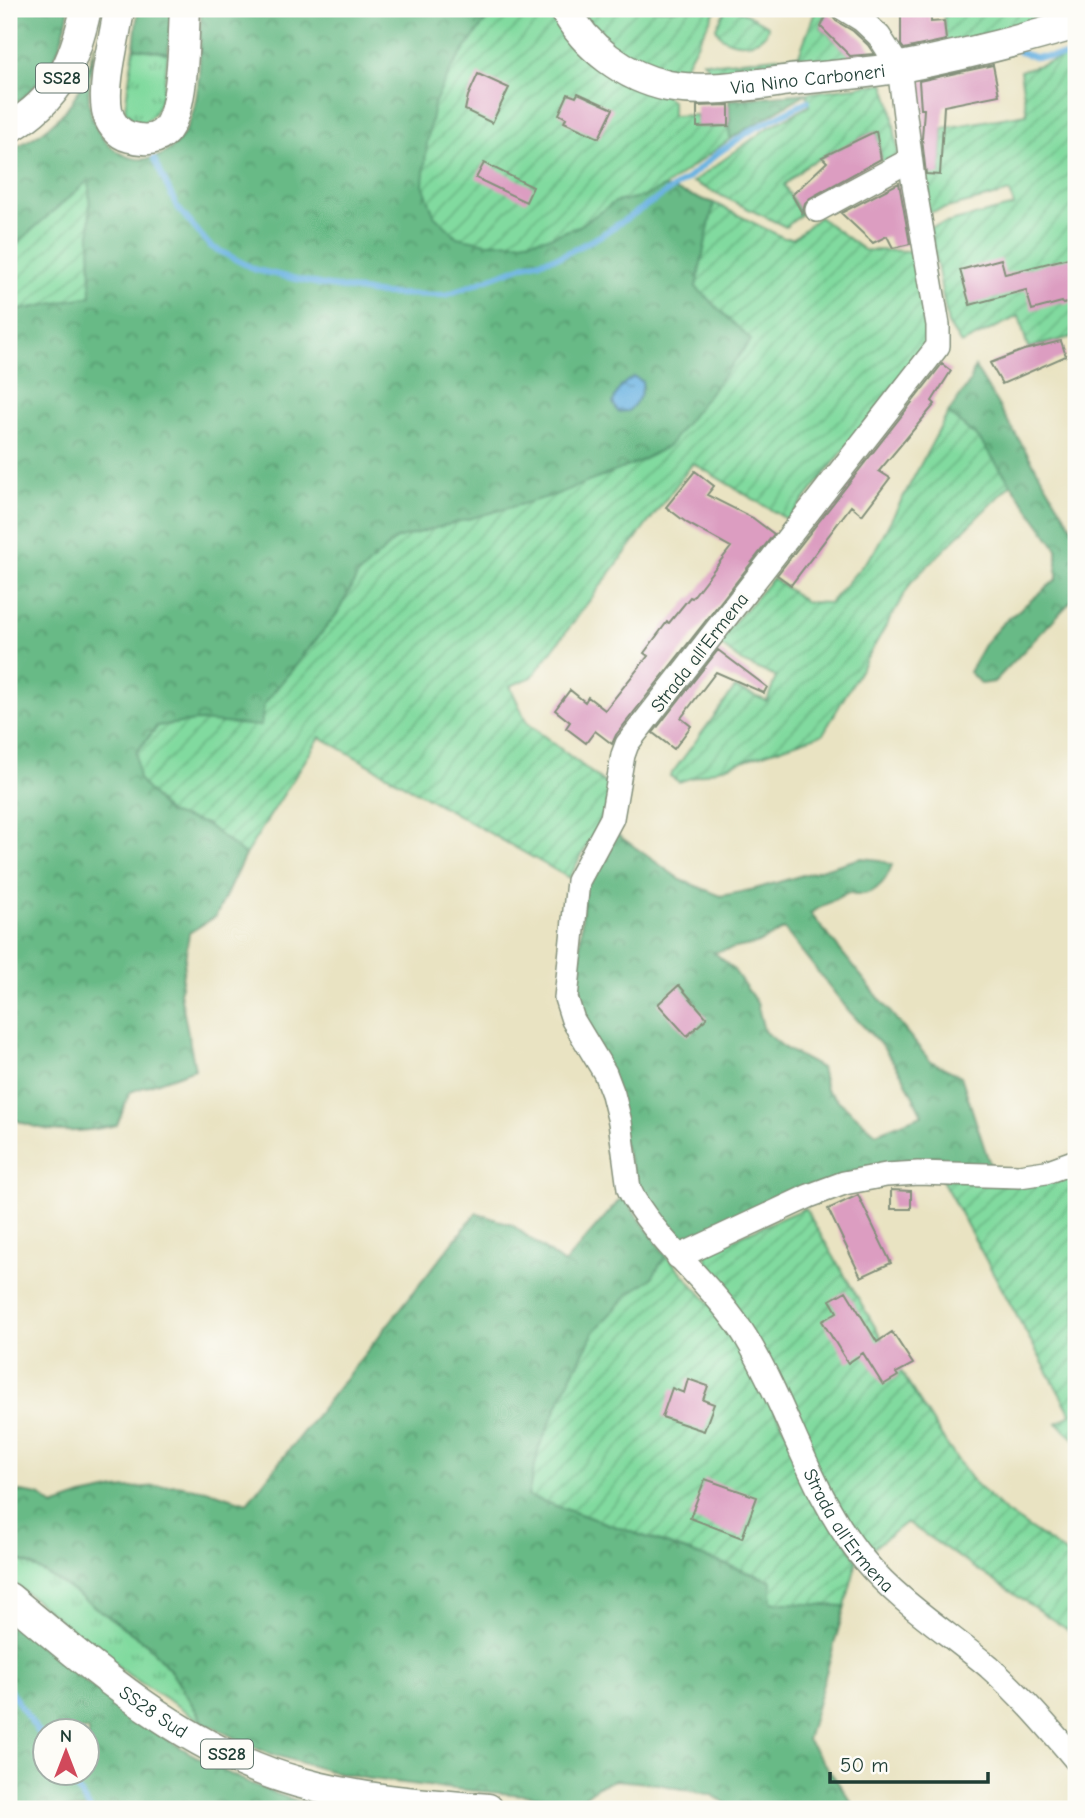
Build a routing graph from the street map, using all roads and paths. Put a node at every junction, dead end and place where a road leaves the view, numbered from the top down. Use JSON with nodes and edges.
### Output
{"nodes":[{"id":1,"x":86,"y":9,"type":"edge"},
{"id":2,"x":119,"y":9,"type":"edge"},
{"id":3,"x":185,"y":9,"type":"edge"},
{"id":4,"x":565,"y":9,"type":"edge"},
{"id":5,"x":844,"y":9,"type":"edge"},
{"id":6,"x":1076,"y":23,"type":"edge"},
{"id":7,"x":899,"y":67,"type":"junction"},
{"id":8,"x":9,"y":128,"type":"edge"},
{"id":9,"x":910,"y":160,"type":"junction"},
{"id":10,"x":817,"y":210,"type":"dead end"},
{"id":11,"x":1076,"y":1161,"type":"edge"},
{"id":12,"x":678,"y":1257,"type":"junction"},
{"id":13,"x":9,"y":1598,"type":"edge"},
{"id":14,"x":1076,"y":1760,"type":"edge"},
{"id":15,"x":488,"y":1809,"type":"edge"}],
"edges":[{"from":1,"to":8,"type":"main road","number":"SS28"},
{"from":2,"to":3,"type":"main road"},
{"from":4,"to":7,"type":"main road","name":"Via Nino Carboneri"},
{"from":5,"to":7,"type":"street"},
{"from":6,"to":7,"type":"main road","name":"Via Nino Carboneri"},
{"from":7,"to":9,"type":"street","name":"Strada all'Ermena"},
{"from":9,"to":10,"type":"street"},
{"from":9,"to":12,"type":"street","name":"Strada all'Ermena"},
{"from":11,"to":12,"type":"street"},
{"from":12,"to":14,"type":"street","name":"Strada all'Ermena"},
{"from":13,"to":15,"type":"main road","name":"SS28 Sud","number":"SS28"}]}
